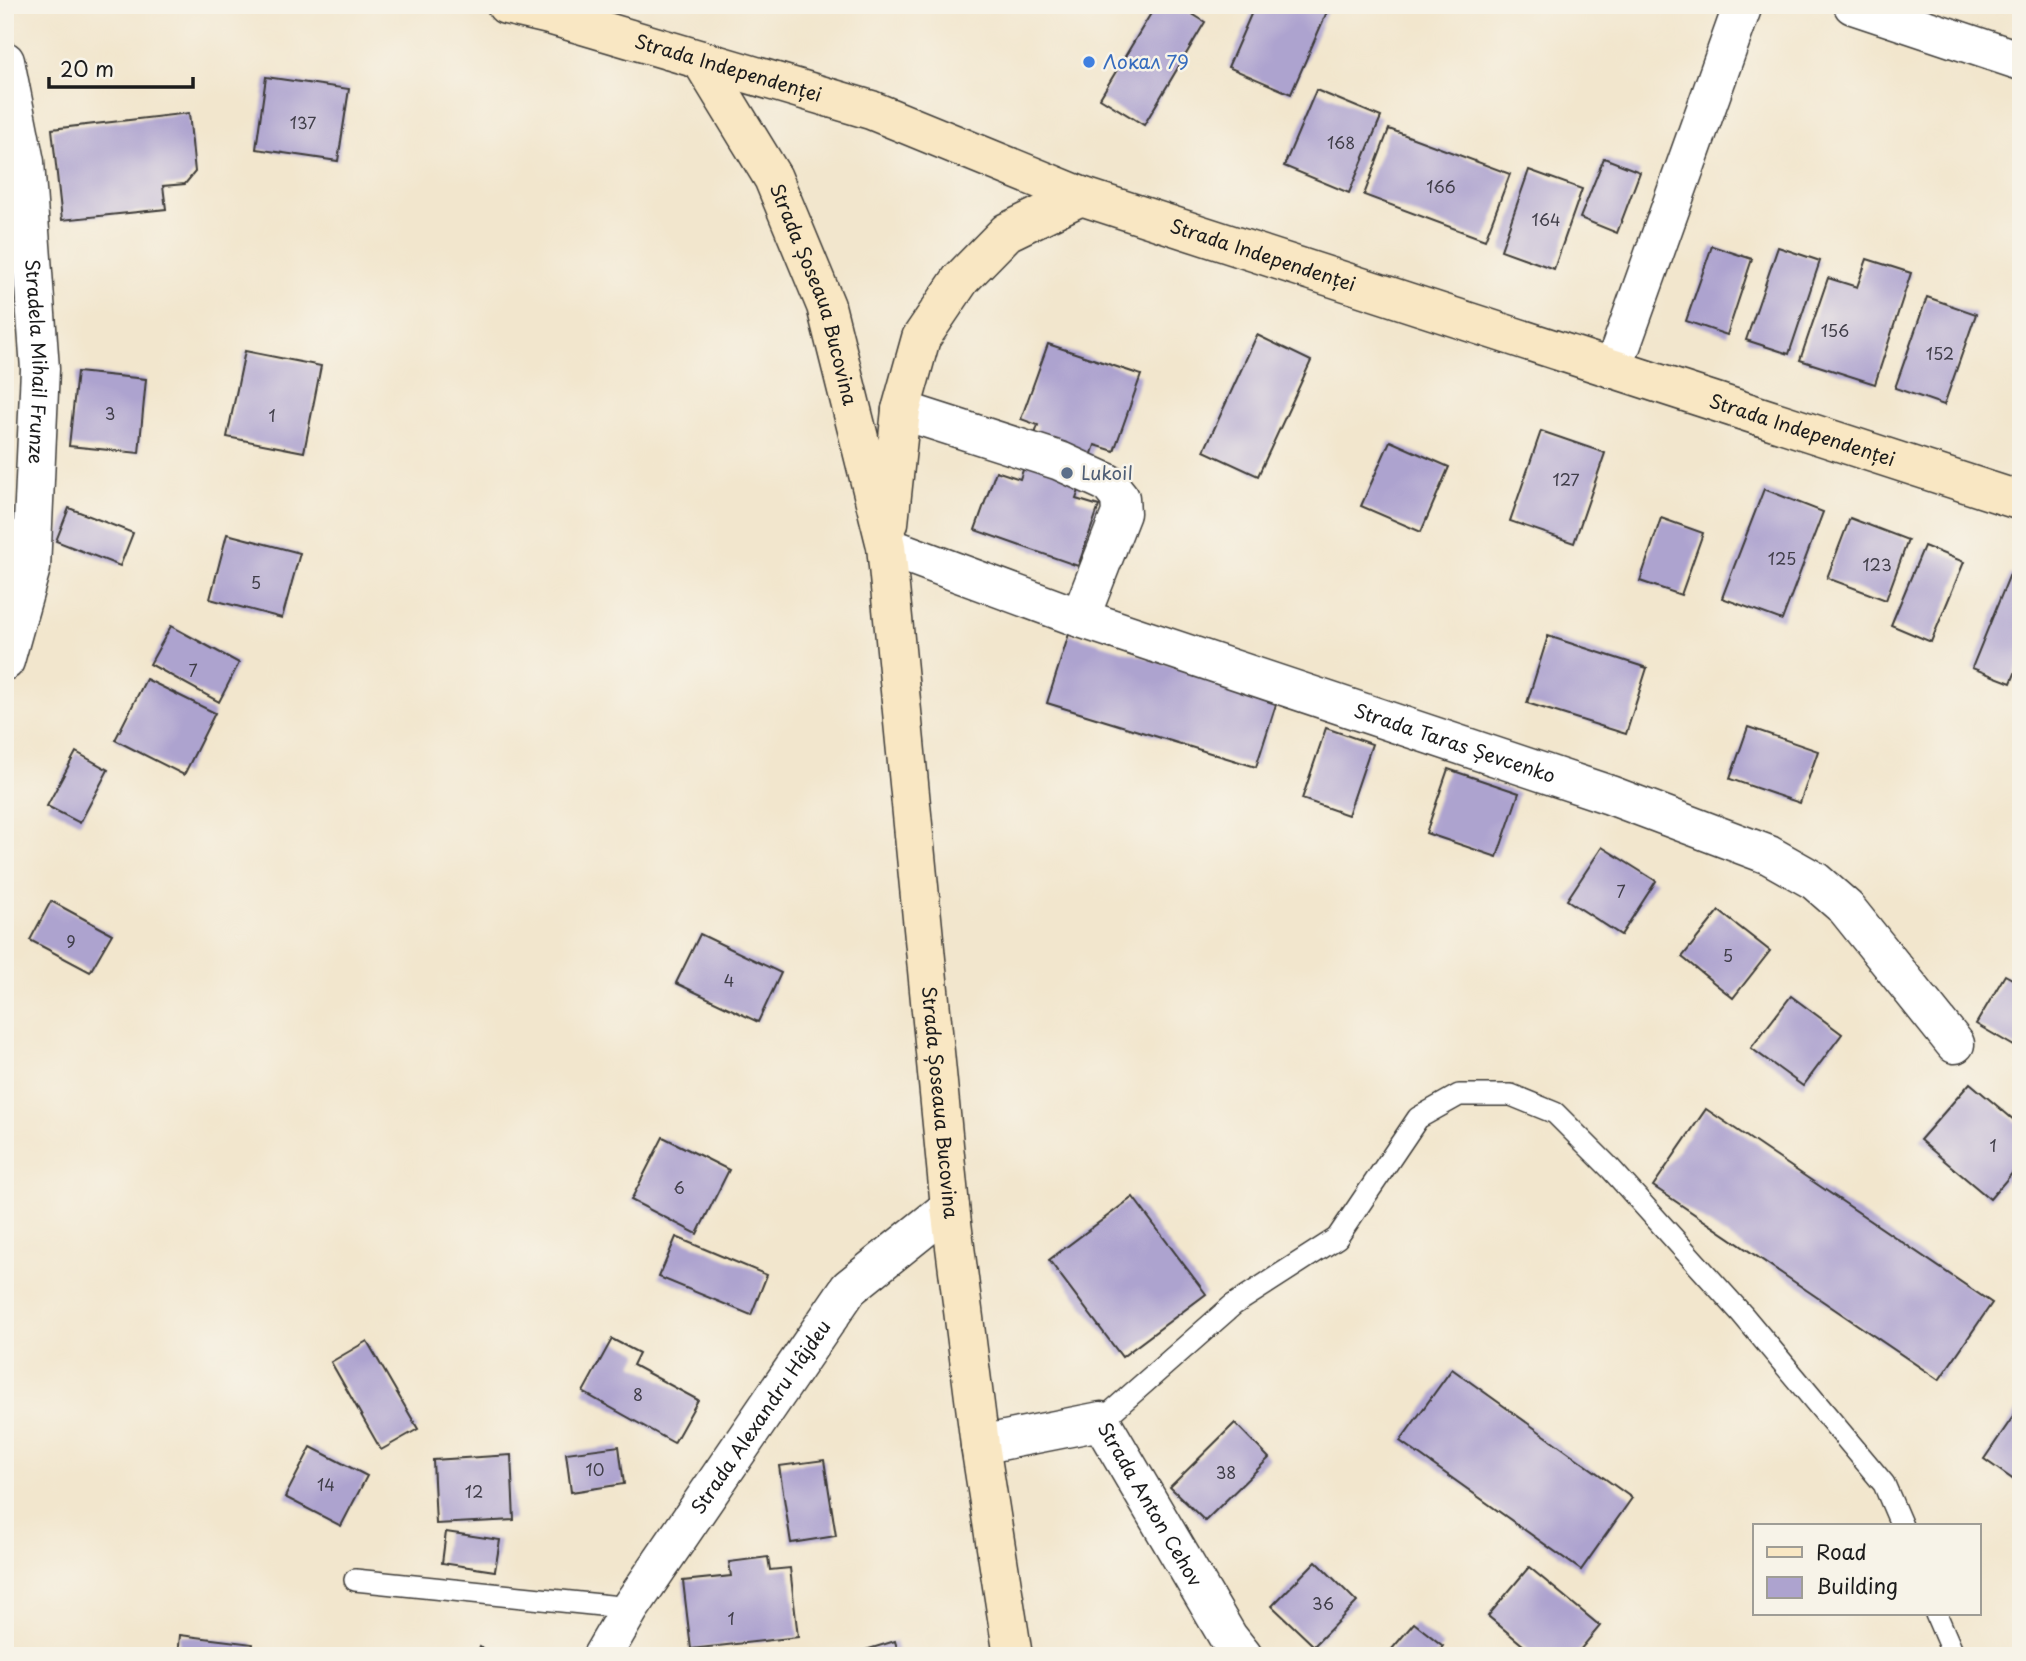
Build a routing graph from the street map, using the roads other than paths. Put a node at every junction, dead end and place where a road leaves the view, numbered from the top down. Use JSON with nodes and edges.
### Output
{"nodes":[{"id":1,"x":506,"y":5,"type":"edge"},
{"id":2,"x":1743,"y":5,"type":"edge"},
{"id":3,"x":1853,"y":5,"type":"edge"},
{"id":4,"x":701,"y":60,"type":"junction"},
{"id":5,"x":5,"y":61,"type":"edge"},
{"id":6,"x":2021,"y":61,"type":"edge"},
{"id":7,"x":1081,"y":196,"type":"junction"},
{"id":8,"x":1613,"y":369,"type":"junction"},
{"id":9,"x":901,"y":410,"type":"junction"},
{"id":10,"x":2021,"y":501,"type":"edge"},
{"id":11,"x":886,"y":546,"type":"junction"},
{"id":12,"x":1080,"y":618,"type":"junction"},
{"id":13,"x":5,"y":661,"type":"edge"},
{"id":14,"x":1955,"y":1044,"type":"dead end"},
{"id":15,"x":950,"y":1207,"type":"junction"},
{"id":16,"x":1101,"y":1421,"type":"junction"},
{"id":17,"x":980,"y":1445,"type":"junction"},
{"id":18,"x":1901,"y":1524,"type":"edge"},
{"id":19,"x":355,"y":1580,"type":"dead end"},
{"id":20,"x":630,"y":1608,"type":"junction"},
{"id":21,"x":1937,"y":1616,"type":"edge"},
{"id":22,"x":602,"y":1656,"type":"edge"},
{"id":23,"x":1013,"y":1656,"type":"edge"},
{"id":24,"x":1242,"y":1656,"type":"edge"},
{"id":25,"x":1954,"y":1656,"type":"edge"}],
"edges":[{"from":1,"to":4,"type":"main road","name":"Strada Independenței"},
{"from":2,"to":8,"type":"street"},
{"from":3,"to":6,"type":"street"},
{"from":4,"to":7,"type":"main road","name":"Strada Independenței"},
{"from":4,"to":11,"type":"main road","name":"Strada Șoseaua Bucovina"},
{"from":5,"to":13,"type":"street","name":"Stradela Mihail Frunze"},
{"from":7,"to":8,"type":"main road","name":"Strada Independenței"},
{"from":7,"to":9,"type":"main road","name":"Strada Șoseaua Bucovina"},
{"from":8,"to":10,"type":"main road","name":"Strada Independenței"},
{"from":9,"to":11,"type":"main road","name":"Strada Șoseaua Bucovina"},
{"from":9,"to":12,"type":"street"},
{"from":11,"to":12,"type":"street","name":"Strada Taras Șevcenko"},
{"from":11,"to":15,"type":"main road","name":"Strada Șoseaua Bucovina"},
{"from":12,"to":14,"type":"street","name":"Strada Taras Șevcenko"},
{"from":15,"to":17,"type":"main road","name":"Strada Șoseaua Bucovina"},
{"from":15,"to":20,"type":"street","name":"Strada Alexandru Hâjdeu"},
{"from":16,"to":17,"type":"street","name":"Strada Anton Cehov"},
{"from":16,"to":18,"type":"lane"},
{"from":16,"to":24,"type":"street","name":"Strada Anton Cehov"},
{"from":17,"to":23,"type":"main road","name":"Strada Șoseaua Bucovina"},
{"from":19,"to":20,"type":"lane"},
{"from":20,"to":22,"type":"street","name":"Strada Alexandru Hâjdeu"},
{"from":21,"to":25,"type":"lane"}]}
